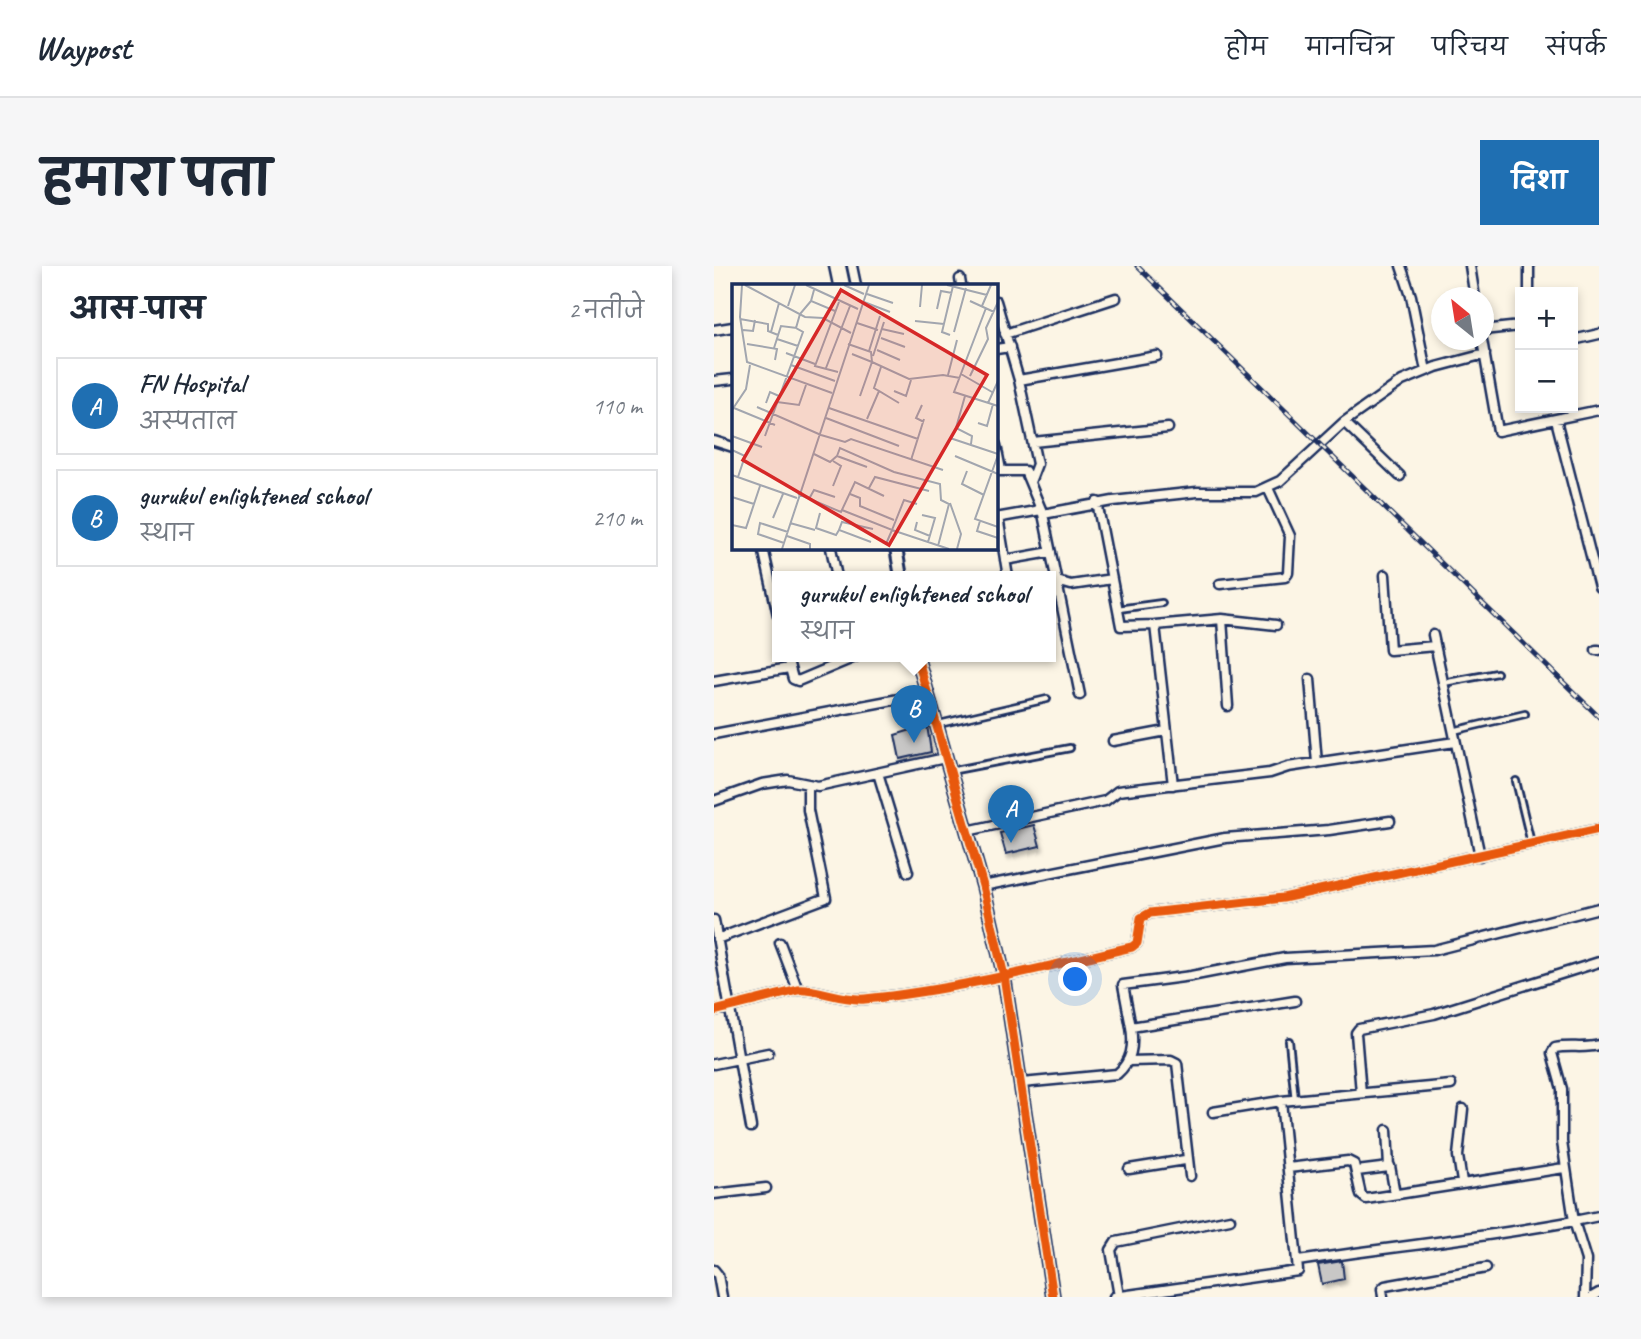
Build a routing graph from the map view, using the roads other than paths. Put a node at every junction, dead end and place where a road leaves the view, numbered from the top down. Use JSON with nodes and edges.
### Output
{"nodes":[{"id":1,"x":835,"y":266,"type":"edge"},
{"id":2,"x":840,"y":266,"type":"edge"},
{"id":3,"x":852,"y":266,"type":"edge"},
{"id":4,"x":1401,"y":266,"type":"edge"},
{"id":5,"x":1470,"y":266,"type":"edge"},
{"id":6,"x":1528,"y":266,"type":"edge"},
{"id":7,"x":838,"y":284,"type":"edge"},
{"id":8,"x":844,"y":284,"type":"edge"},
{"id":9,"x":856,"y":284,"type":"edge"},
{"id":10,"x":1473,"y":287,"type":"edge"},
{"id":11,"x":1529,"y":287,"type":"edge"},
{"id":12,"x":1116,"y":298,"type":"dead end"},
{"id":13,"x":998,"y":308,"type":"edge"},
{"id":14,"x":732,"y":327,"type":"edge"},
{"id":15,"x":1515,"y":327,"type":"edge"},
{"id":16,"x":1494,"y":329,"type":"edge"},
{"id":17,"x":714,"y":330,"type":"edge"},
{"id":18,"x":1005,"y":334,"type":"junction"},
{"id":19,"x":1599,"y":334,"type":"edge"},
{"id":20,"x":1578,"y":339,"type":"edge"},
{"id":21,"x":1010,"y":347,"type":"junction"},
{"id":22,"x":998,"y":349,"type":"edge"},
{"id":23,"x":1484,"y":350,"type":"edge"},
{"id":24,"x":1485,"y":354,"type":"junction"},
{"id":25,"x":1157,"y":356,"type":"dead end"},
{"id":26,"x":1426,"y":371,"type":"junction"},
{"id":27,"x":732,"y":379,"type":"edge"},
{"id":28,"x":1019,"y":380,"type":"junction"},
{"id":29,"x":714,"y":381,"type":"edge"},
{"id":30,"x":1599,"y":410,"type":"edge"},
{"id":31,"x":1556,"y":419,"type":"junction"},
{"id":32,"x":1344,"y":422,"type":"junction"},
{"id":33,"x":1168,"y":428,"type":"dead end"},
{"id":34,"x":714,"y":441,"type":"edge"},
{"id":35,"x":1033,"y":442,"type":"junction"},
{"id":36,"x":732,"y":447,"type":"edge"},
{"id":37,"x":998,"y":470,"type":"edge"},
{"id":38,"x":1399,"y":476,"type":"dead end"},
{"id":39,"x":1030,"y":482,"type":"junction"},
{"id":40,"x":1268,"y":488,"type":"junction"},
{"id":41,"x":1113,"y":500,"type":"junction"},
{"id":42,"x":1097,"y":502,"type":"junction"},
{"id":43,"x":1042,"y":512,"type":"junction"},
{"id":44,"x":1099,"y":514,"type":"junction"},
{"id":45,"x":998,"y":518,"type":"edge"},
{"id":46,"x":998,"y":523,"type":"edge"},
{"id":47,"x":763,"y":550,"type":"edge"},
{"id":48,"x":831,"y":550,"type":"edge"},
{"id":49,"x":896,"y":550,"type":"edge"},
{"id":50,"x":1051,"y":552,"type":"junction"},
{"id":51,"x":1005,"y":560,"type":"junction"},
{"id":52,"x":836,"y":571,"type":"edge"},
{"id":53,"x":900,"y":571,"type":"edge"},
{"id":54,"x":1007,"y":571,"type":"edge"},
{"id":55,"x":1055,"y":571,"type":"edge"},
{"id":56,"x":1385,"y":575,"type":"dead end"},
{"id":57,"x":1056,"y":577,"type":"edge"},
{"id":58,"x":1112,"y":579,"type":"junction"},
{"id":59,"x":1057,"y":582,"type":"junction"},
{"id":60,"x":1220,"y":584,"type":"dead end"},
{"id":61,"x":1599,"y":587,"type":"edge"},
{"id":62,"x":772,"y":588,"type":"edge"},
{"id":63,"x":1162,"y":603,"type":"dead end"},
{"id":64,"x":1118,"y":609,"type":"junction"},
{"id":65,"x":1222,"y":619,"type":"junction"},
{"id":66,"x":1155,"y":625,"type":"junction"},
{"id":67,"x":1276,"y":625,"type":"dead end"},
{"id":68,"x":1433,"y":635,"type":"dead end"},
{"id":69,"x":1435,"y":646,"type":"junction"},
{"id":70,"x":788,"y":662,"type":"edge"},
{"id":71,"x":844,"y":662,"type":"edge"},
{"id":72,"x":918,"y":662,"type":"edge"},
{"id":73,"x":789,"y":668,"type":"junction"},
{"id":74,"x":1497,"y":673,"type":"dead end"},
{"id":75,"x":1310,"y":679,"type":"dead end"},
{"id":76,"x":714,"y":681,"type":"edge"},
{"id":77,"x":1443,"y":684,"type":"junction"},
{"id":78,"x":925,"y":694,"type":"junction"},
{"id":79,"x":1080,"y":695,"type":"dead end"},
{"id":80,"x":1047,"y":699,"type":"dead end"},
{"id":81,"x":1228,"y":706,"type":"dead end"},
{"id":82,"x":1525,"y":714,"type":"dead end"},
{"id":83,"x":935,"y":725,"type":"junction"},
{"id":84,"x":1166,"y":731,"type":"junction"},
{"id":85,"x":1452,"y":731,"type":"junction"},
{"id":86,"x":714,"y":734,"type":"edge"},
{"id":87,"x":1113,"y":741,"type":"dead end"},
{"id":88,"x":1455,"y":743,"type":"junction"},
{"id":89,"x":1070,"y":748,"type":"dead end"},
{"id":90,"x":945,"y":758,"type":"junction"},
{"id":91,"x":1317,"y":762,"type":"junction"},
{"id":92,"x":949,"y":772,"type":"junction"},
{"id":93,"x":878,"y":773,"type":"junction"},
{"id":94,"x":1516,"y":782,"type":"dead end"},
{"id":95,"x":808,"y":785,"type":"junction"},
{"id":96,"x":1172,"y":785,"type":"junction"},
{"id":97,"x":714,"y":801,"type":"edge"},
{"id":98,"x":1390,"y":821,"type":"dead end"},
{"id":99,"x":1599,"y":829,"type":"edge"},
{"id":100,"x":967,"y":831,"type":"junction"},
{"id":101,"x":1531,"y":843,"type":"junction"},
{"id":102,"x":1480,"y":856,"type":"junction"},
{"id":103,"x":908,"y":872,"type":"dead end"},
{"id":104,"x":983,"y":886,"type":"junction"},
{"id":105,"x":1599,"y":908,"type":"edge"},
{"id":106,"x":714,"y":920,"type":"edge"},
{"id":107,"x":717,"y":939,"type":"junction"},
{"id":108,"x":780,"y":943,"type":"dead end"},
{"id":109,"x":1599,"y":962,"type":"edge"},
{"id":110,"x":1004,"y":976,"type":"junction"},
{"id":111,"x":798,"y":990,"type":"junction"},
{"id":112,"x":1295,"y":1001,"type":"dead end"},
{"id":113,"x":729,"y":1009,"type":"junction"},
{"id":114,"x":714,"y":1011,"type":"edge"},
{"id":115,"x":1131,"y":1027,"type":"junction"},
{"id":116,"x":1289,"y":1041,"type":"dead end"},
{"id":117,"x":1599,"y":1045,"type":"edge"},
{"id":118,"x":768,"y":1053,"type":"dead end"},
{"id":119,"x":738,"y":1061,"type":"junction"},
{"id":120,"x":1128,"y":1061,"type":"junction"},
{"id":121,"x":714,"y":1064,"type":"edge"},
{"id":122,"x":1022,"y":1083,"type":"junction"},
{"id":123,"x":1451,"y":1085,"type":"dead end"},
{"id":124,"x":1361,"y":1093,"type":"junction"},
{"id":125,"x":1295,"y":1100,"type":"junction"},
{"id":126,"x":1281,"y":1101,"type":"junction"},
{"id":127,"x":1463,"y":1109,"type":"dead end"},
{"id":128,"x":1213,"y":1111,"type":"dead end"},
{"id":129,"x":751,"y":1127,"type":"dead end"},
{"id":130,"x":1387,"y":1130,"type":"dead end"},
{"id":131,"x":1185,"y":1160,"type":"junction"},
{"id":132,"x":1390,"y":1166,"type":"junction"},
{"id":133,"x":1288,"y":1168,"type":"junction"},
{"id":134,"x":1564,"y":1168,"type":"junction"},
{"id":135,"x":1129,"y":1169,"type":"dead end"},
{"id":136,"x":1357,"y":1171,"type":"junction"},
{"id":137,"x":1190,"y":1176,"type":"dead end"},
{"id":138,"x":1462,"y":1182,"type":"junction"},
{"id":139,"x":766,"y":1188,"type":"dead end"},
{"id":140,"x":714,"y":1194,"type":"edge"},
{"id":141,"x":1395,"y":1194,"type":"junction"},
{"id":142,"x":1599,"y":1216,"type":"edge"},
{"id":143,"x":1230,"y":1219,"type":"dead end"},
{"id":144,"x":1574,"y":1221,"type":"junction"},
{"id":145,"x":1298,"y":1261,"type":"junction"},
{"id":146,"x":1486,"y":1268,"type":"dead end"},
{"id":147,"x":714,"y":1270,"type":"edge"},
{"id":148,"x":1599,"y":1293,"type":"edge"},
{"id":149,"x":722,"y":1297,"type":"edge"},
{"id":150,"x":1053,"y":1297,"type":"edge"},
{"id":151,"x":1116,"y":1297,"type":"edge"},
{"id":152,"x":1383,"y":1297,"type":"edge"},
{"id":153,"x":1585,"y":1297,"type":"edge"},
{"id":154,"x":1592,"y":1297,"type":"edge"}],
"edges":[{"from":1,"to":7,"type":"street"},
{"from":2,"to":8,"type":"street"},
{"from":3,"to":9,"type":"street"},
{"from":4,"to":26,"type":"street"},
{"from":5,"to":10,"type":"street"},
{"from":6,"to":11,"type":"street"},
{"from":12,"to":18,"type":"street"},
{"from":13,"to":18,"type":"street"},
{"from":14,"to":17,"type":"street"},
{"from":15,"to":16,"type":"street"},
{"from":18,"to":21,"type":"street"},
{"from":19,"to":20,"type":"street"},
{"from":21,"to":22,"type":"street"},
{"from":21,"to":28,"type":"street"},
{"from":23,"to":24,"type":"street"},
{"from":24,"to":26,"type":"street"},
{"from":24,"to":31,"type":"street"},
{"from":25,"to":28,"type":"street"},
{"from":26,"to":32,"type":"street"},
{"from":27,"to":29,"type":"street"},
{"from":28,"to":35,"type":"street"},
{"from":30,"to":31,"type":"street"},
{"from":31,"to":61,"type":"street"},
{"from":32,"to":38,"type":"street"},
{"from":32,"to":40,"type":"street"},
{"from":33,"to":35,"type":"street"},
{"from":34,"to":36,"type":"street"},
{"from":35,"to":39,"type":"street"},
{"from":37,"to":39,"type":"street"},
{"from":39,"to":43,"type":"street"},
{"from":40,"to":41,"type":"street"},
{"from":40,"to":60,"type":"street"},
{"from":41,"to":42,"type":"street"},
{"from":41,"to":44,"type":"street"},
{"from":42,"to":43,"type":"street"},
{"from":42,"to":44,"type":"street"},
{"from":43,"to":45,"type":"street"},
{"from":43,"to":50,"type":"street"},
{"from":44,"to":58,"type":"street"},
{"from":46,"to":51,"type":"street"},
{"from":47,"to":62,"type":"street"},
{"from":48,"to":52,"type":"street"},
{"from":49,"to":53,"type":"street"},
{"from":50,"to":51,"type":"street"},
{"from":50,"to":55,"type":"street"},
{"from":51,"to":54,"type":"street"},
{"from":56,"to":69,"type":"street"},
{"from":57,"to":59,"type":"street"},
{"from":58,"to":59,"type":"street"},
{"from":58,"to":64,"type":"street"},
{"from":59,"to":79,"type":"street"},
{"from":63,"to":64,"type":"lane"},
{"from":64,"to":66,"type":"street"},
{"from":65,"to":66,"type":"street"},
{"from":65,"to":67,"type":"street"},
{"from":65,"to":81,"type":"street"},
{"from":66,"to":84,"type":"street"},
{"from":68,"to":69,"type":"street"},
{"from":69,"to":77,"type":"street"},
{"from":70,"to":73,"type":"street"},
{"from":71,"to":73,"type":"street"},
{"from":72,"to":78,"type":"street"},
{"from":73,"to":76,"type":"street"},
{"from":74,"to":77,"type":"lane"},
{"from":75,"to":91,"type":"street"},
{"from":77,"to":85,"type":"street"},
{"from":78,"to":83,"type":"street"},
{"from":78,"to":86,"type":"street"},
{"from":80,"to":83,"type":"lane"},
{"from":82,"to":85,"type":"lane"},
{"from":83,"to":90,"type":"street"},
{"from":84,"to":87,"type":"street"},
{"from":84,"to":96,"type":"street"},
{"from":85,"to":88,"type":"street"},
{"from":88,"to":91,"type":"street"},
{"from":88,"to":102,"type":"street"},
{"from":89,"to":92,"type":"lane"},
{"from":90,"to":92,"type":"street"},
{"from":90,"to":93,"type":"street"},
{"from":91,"to":96,"type":"street"},
{"from":92,"to":100,"type":"street"},
{"from":93,"to":95,"type":"street"},
{"from":93,"to":103,"type":"street"},
{"from":94,"to":101,"type":"lane"},
{"from":95,"to":97,"type":"street"},
{"from":95,"to":107,"type":"street"},
{"from":96,"to":100,"type":"street"},
{"from":98,"to":104,"type":"street"},
{"from":99,"to":101,"type":"street"},
{"from":100,"to":104,"type":"street"},
{"from":101,"to":102,"type":"street"},
{"from":102,"to":110,"type":"street"},
{"from":104,"to":110,"type":"street"},
{"from":105,"to":115,"type":"street"},
{"from":106,"to":107,"type":"street"},
{"from":107,"to":113,"type":"street"},
{"from":108,"to":111,"type":"street"},
{"from":109,"to":124,"type":"street"},
{"from":110,"to":111,"type":"street"},
{"from":110,"to":122,"type":"street"},
{"from":111,"to":113,"type":"street"},
{"from":112,"to":115,"type":"street"},
{"from":113,"to":114,"type":"street"},
{"from":113,"to":119,"type":"street"},
{"from":115,"to":120,"type":"street"},
{"from":116,"to":125,"type":"lane"},
{"from":117,"to":134,"type":"street"},
{"from":118,"to":119,"type":"street"},
{"from":119,"to":121,"type":"street"},
{"from":119,"to":129,"type":"street"},
{"from":120,"to":122,"type":"street"},
{"from":120,"to":131,"type":"street"},
{"from":122,"to":150,"type":"street"},
{"from":123,"to":124,"type":"street"},
{"from":124,"to":125,"type":"street"},
{"from":125,"to":126,"type":"street"},
{"from":126,"to":128,"type":"street"},
{"from":126,"to":133,"type":"street"},
{"from":127,"to":138,"type":"street"},
{"from":130,"to":132,"type":"street"},
{"from":131,"to":135,"type":"street"},
{"from":131,"to":137,"type":"street"},
{"from":132,"to":136,"type":"street"},
{"from":132,"to":141,"type":"street"},
{"from":133,"to":136,"type":"street"},
{"from":133,"to":145,"type":"street"},
{"from":134,"to":138,"type":"street"},
{"from":134,"to":144,"type":"street"},
{"from":136,"to":141,"type":"street"},
{"from":138,"to":141,"type":"street"},
{"from":139,"to":140,"type":"street"},
{"from":142,"to":144,"type":"street"},
{"from":143,"to":151,"type":"street"},
{"from":144,"to":145,"type":"street"},
{"from":144,"to":153,"type":"street"},
{"from":145,"to":151,"type":"street"},
{"from":146,"to":152,"type":"street"},
{"from":147,"to":149,"type":"street"},
{"from":148,"to":154,"type":"street"}]}
